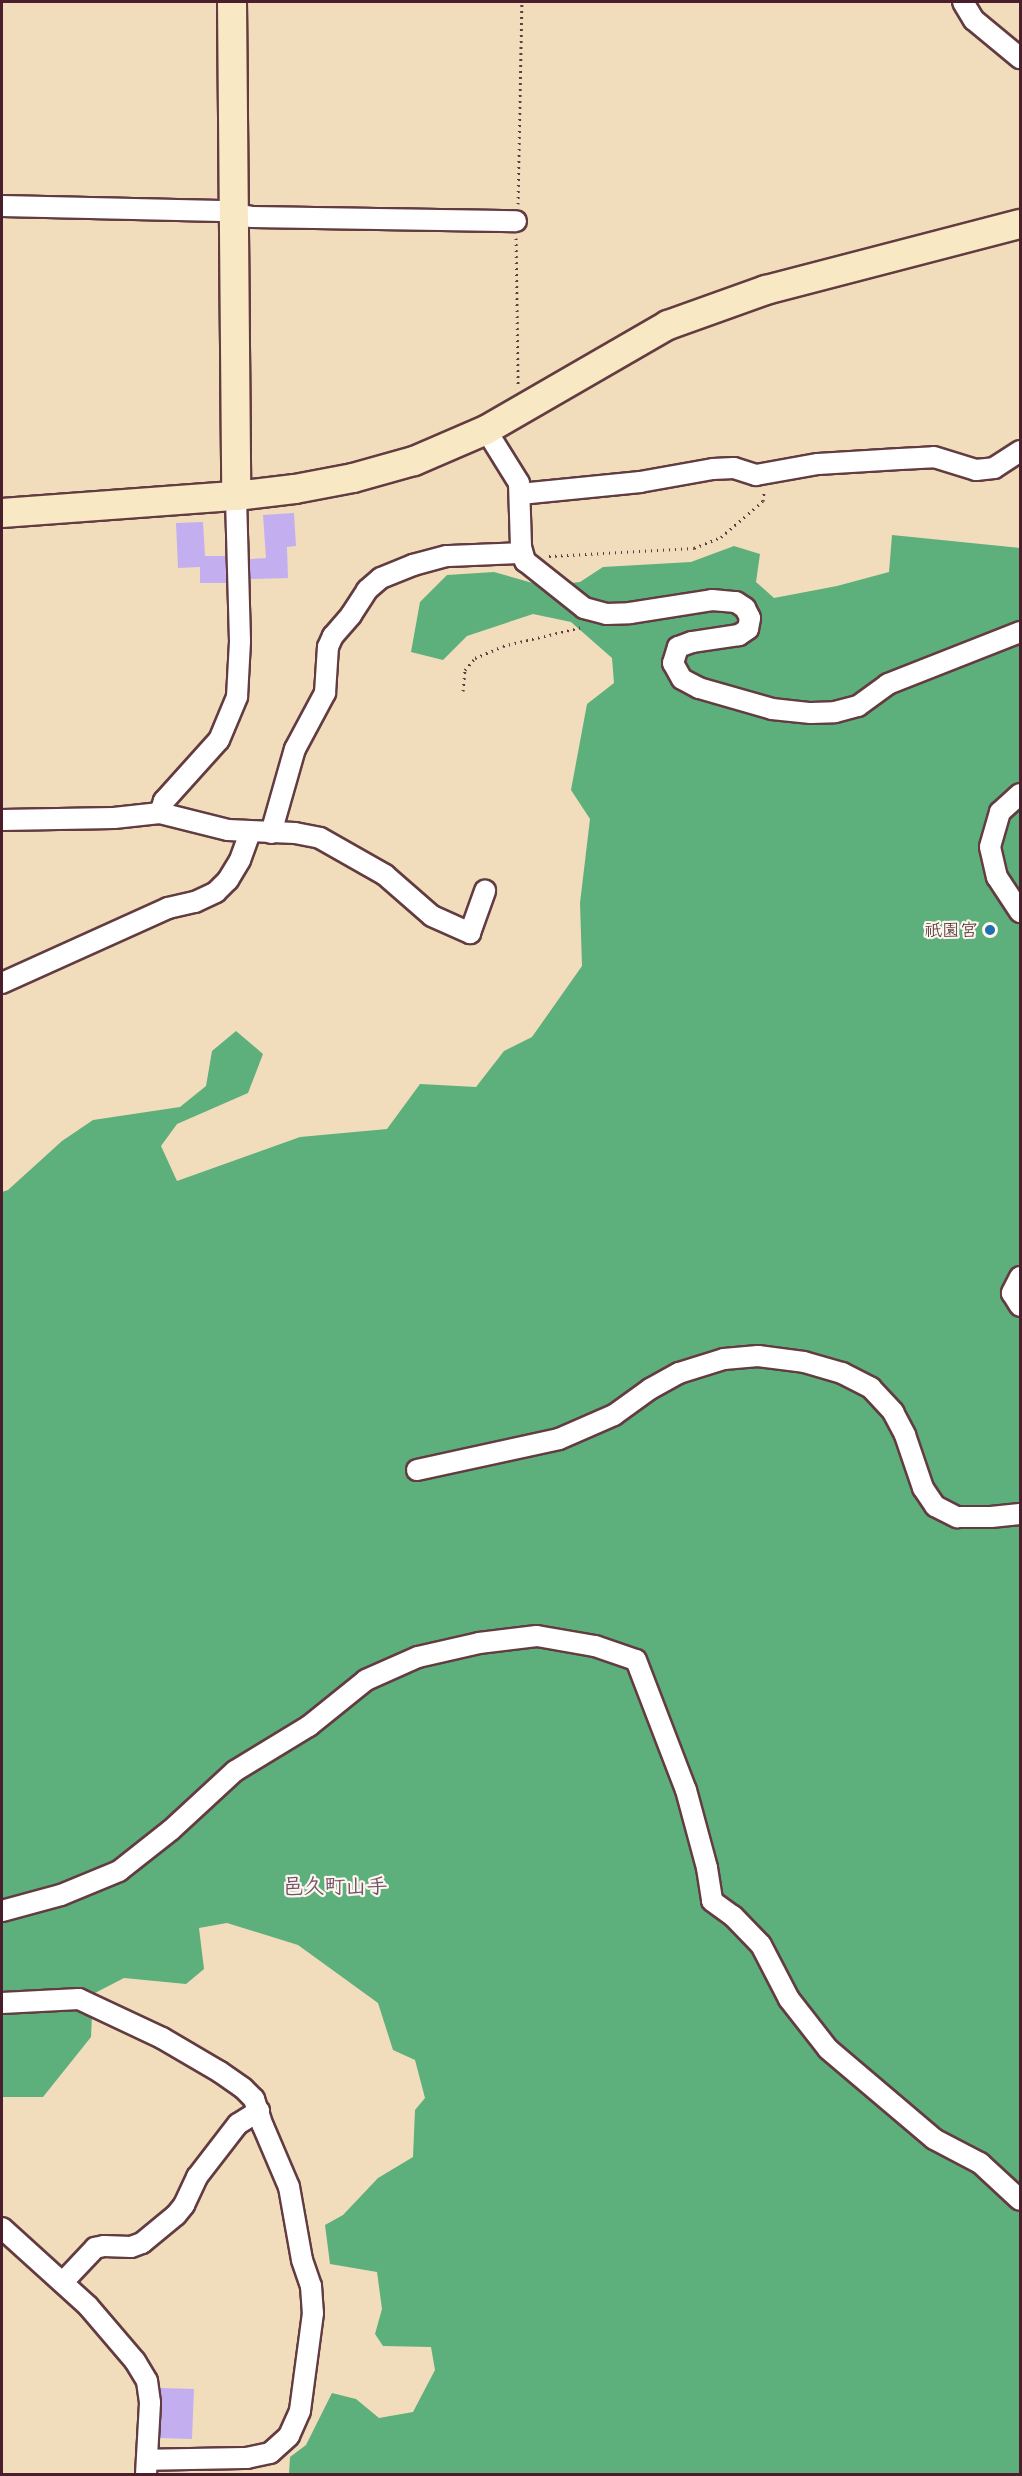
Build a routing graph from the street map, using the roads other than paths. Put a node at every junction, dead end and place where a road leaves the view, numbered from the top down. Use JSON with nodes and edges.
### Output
{"nodes":[{"id":1,"x":232,"y":2,"type":"edge"},
{"id":2,"x":963,"y":2,"type":"edge"},
{"id":3,"x":1020,"y":58,"type":"edge"},
{"id":4,"x":2,"y":206,"type":"edge"},
{"id":5,"x":235,"y":214,"type":"junction"},
{"id":6,"x":516,"y":220,"type":"road end"},
{"id":7,"x":1020,"y":224,"type":"edge"},
{"id":8,"x":486,"y":430,"type":"junction"},
{"id":9,"x":1020,"y":451,"type":"edge"},
{"id":10,"x":520,"y":494,"type":"junction"},
{"id":11,"x":236,"y":496,"type":"junction"},
{"id":12,"x":2,"y":513,"type":"edge"},
{"id":13,"x":523,"y":557,"type":"junction"},
{"id":14,"x":1020,"y":632,"type":"edge"},
{"id":15,"x":1020,"y":794,"type":"edge"},
{"id":16,"x":160,"y":813,"type":"junction"},
{"id":17,"x":2,"y":820,"type":"edge"},
{"id":18,"x":250,"y":832,"type":"junction"},
{"id":19,"x":271,"y":833,"type":"junction"},
{"id":20,"x":485,"y":891,"type":"dead end"},
{"id":21,"x":1020,"y":912,"type":"edge"},
{"id":22,"x":2,"y":983,"type":"edge"},
{"id":23,"x":1020,"y":1277,"type":"edge"},
{"id":24,"x":1020,"y":1306,"type":"edge"},
{"id":25,"x":417,"y":1470,"type":"dead end"},
{"id":26,"x":1020,"y":1514,"type":"edge"},
{"id":27,"x":2,"y":1911,"type":"edge"},
{"id":28,"x":2,"y":2003,"type":"edge"},
{"id":29,"x":259,"y":2111,"type":"junction"},
{"id":30,"x":1020,"y":2200,"type":"edge"},
{"id":31,"x":2,"y":2228,"type":"edge"},
{"id":32,"x":63,"y":2282,"type":"junction"},
{"id":33,"x":147,"y":2467,"type":"edge"}],
"edges":[{"from":1,"to":5,"type":"street"},
{"from":2,"to":3,"type":"street"},
{"from":4,"to":5,"type":"street"},
{"from":5,"to":6,"type":"street"},
{"from":5,"to":11,"type":"street"},
{"from":7,"to":8,"type":"street"},
{"from":8,"to":10,"type":"street"},
{"from":8,"to":11,"type":"street"},
{"from":9,"to":10,"type":"street"},
{"from":10,"to":13,"type":"street"},
{"from":11,"to":12,"type":"street"},
{"from":11,"to":16,"type":"street"},
{"from":13,"to":14,"type":"street"},
{"from":13,"to":19,"type":"street"},
{"from":15,"to":21,"type":"street"},
{"from":16,"to":17,"type":"street"},
{"from":16,"to":18,"type":"street"},
{"from":18,"to":19,"type":"street"},
{"from":18,"to":22,"type":"street"},
{"from":19,"to":20,"type":"street"},
{"from":23,"to":24,"type":"street"},
{"from":25,"to":26,"type":"street"},
{"from":27,"to":30,"type":"street"},
{"from":28,"to":29,"type":"street"},
{"from":29,"to":32,"type":"street"},
{"from":29,"to":33,"type":"street"},
{"from":31,"to":32,"type":"street"},
{"from":32,"to":33,"type":"street"}]}
